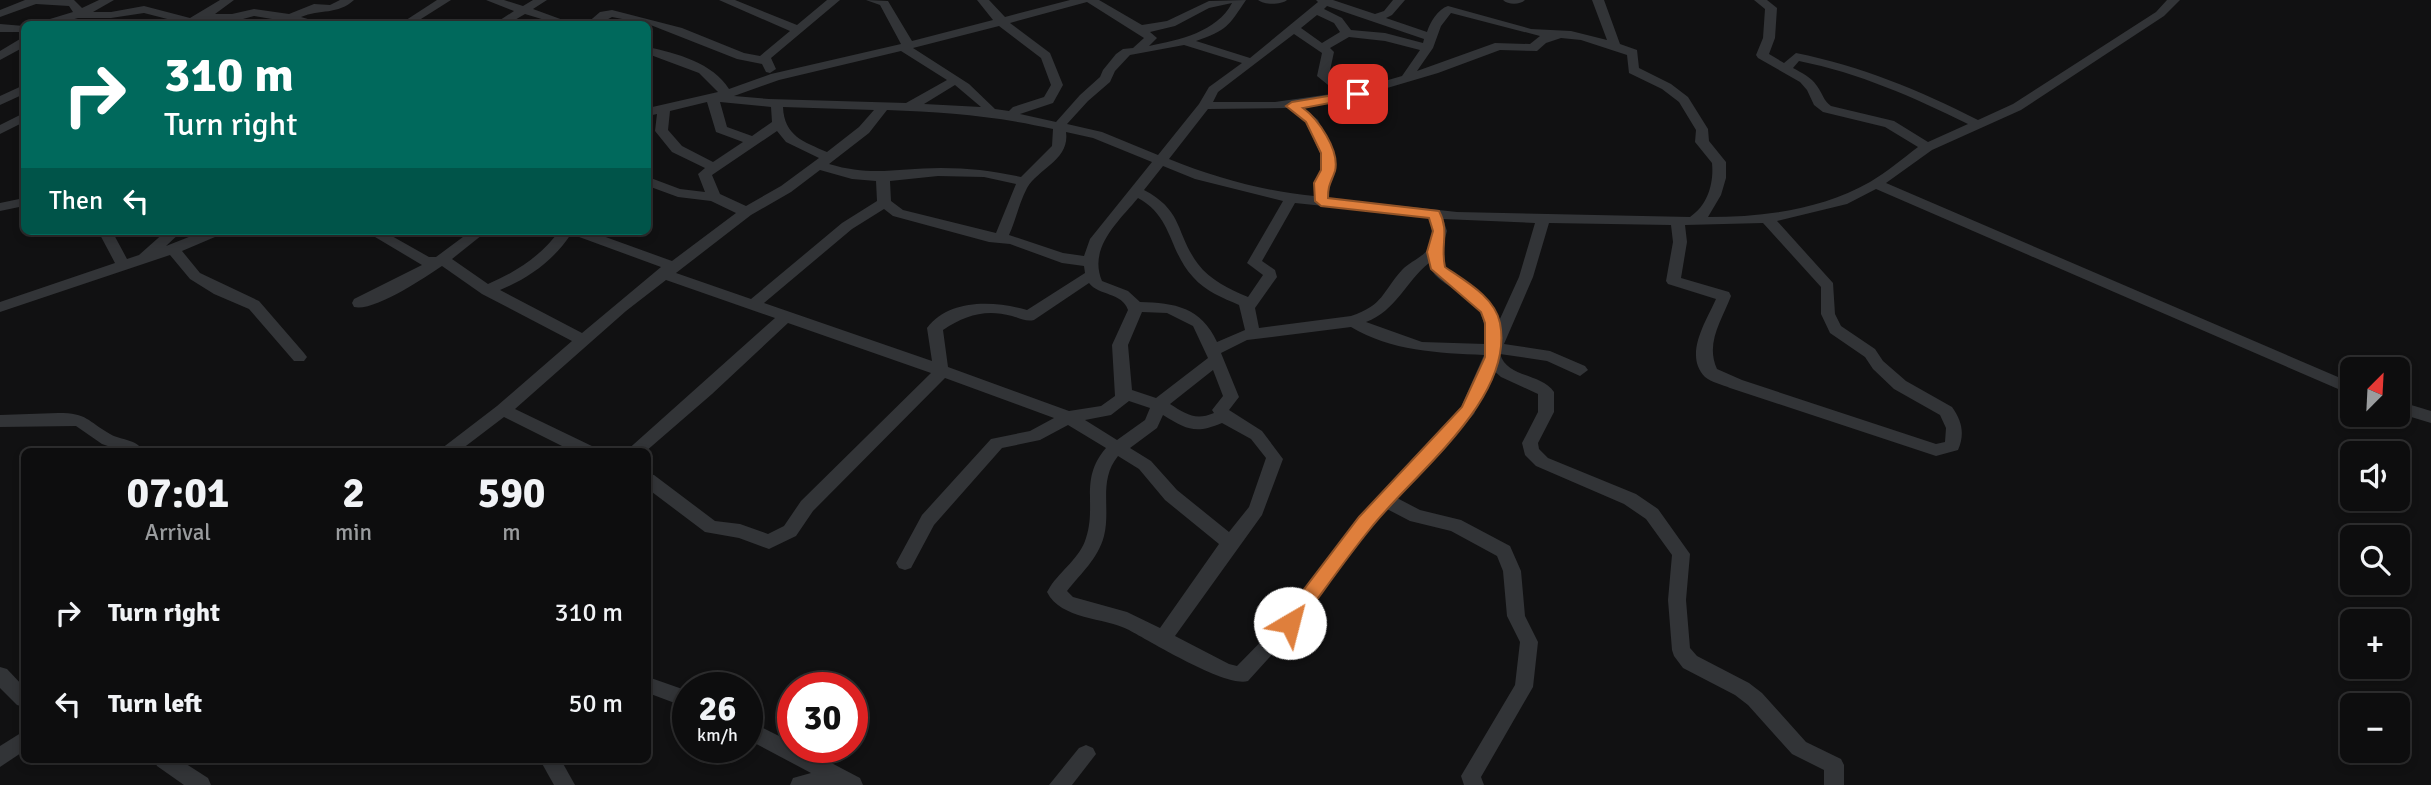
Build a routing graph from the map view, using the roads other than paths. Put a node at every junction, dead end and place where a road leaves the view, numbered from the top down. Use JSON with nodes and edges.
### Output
{"nodes":[{"id":1,"x":33,"y":0,"type":"edge"},
{"id":2,"x":108,"y":0,"type":"edge"},
{"id":3,"x":228,"y":0,"type":"edge"},
{"id":4,"x":348,"y":0,"type":"edge"},
{"id":5,"x":444,"y":0,"type":"edge"},
{"id":6,"x":492,"y":0,"type":"edge"},
{"id":7,"x":541,"y":0,"type":"edge"},
{"id":8,"x":725,"y":0,"type":"edge"},
{"id":9,"x":834,"y":0,"type":"edge"},
{"id":10,"x":875,"y":0,"type":"edge"},
{"id":11,"x":983,"y":0,"type":"edge"},
{"id":12,"x":1083,"y":0,"type":"edge"},
{"id":13,"x":1091,"y":0,"type":"edge"},
{"id":14,"x":1231,"y":0,"type":"edge"},
{"id":15,"x":1240,"y":0,"type":"edge"},
{"id":16,"x":1264,"y":0,"type":"edge"},
{"id":17,"x":1281,"y":0,"type":"edge"},
{"id":18,"x":1399,"y":0,"type":"edge"},
{"id":19,"x":1509,"y":0,"type":"edge"},
{"id":20,"x":1519,"y":0,"type":"edge"},
{"id":21,"x":1597,"y":0,"type":"edge"},
{"id":22,"x":1760,"y":0,"type":"edge"},
{"id":23,"x":2174,"y":0,"type":"edge"},
{"id":24,"x":1322,"y":4,"type":"edge"},
{"id":25,"x":1449,"y":4,"type":"edge"},
{"id":26,"x":522,"y":11,"type":"junction"},
{"id":27,"x":80,"y":12,"type":"edge"},
{"id":28,"x":1,"y":13,"type":"edge"},
{"id":29,"x":202,"y":17,"type":"junction"},
{"id":30,"x":290,"y":18,"type":"junction"},
{"id":31,"x":1374,"y":19,"type":"junction"},
{"id":32,"x":1000,"y":20,"type":"junction"},
{"id":33,"x":53,"y":21,"type":"edge"},
{"id":34,"x":180,"y":21,"type":"edge"},
{"id":35,"x":191,"y":21,"type":"edge"},
{"id":36,"x":302,"y":21,"type":"edge"},
{"id":37,"x":411,"y":21,"type":"edge"},
{"id":38,"x":505,"y":21,"type":"edge"},
{"id":39,"x":557,"y":21,"type":"edge"},
{"id":40,"x":596,"y":21,"type":"edge"},
{"id":41,"x":641,"y":21,"type":"edge"},
{"id":42,"x":651,"y":24,"type":"edge"},
{"id":43,"x":0,"y":28,"type":"edge"},
{"id":44,"x":21,"y":29,"type":"edge"},
{"id":45,"x":796,"y":29,"type":"junction"},
{"id":46,"x":1141,"y":29,"type":"junction"},
{"id":47,"x":1294,"y":29,"type":"junction"},
{"id":48,"x":1347,"y":33,"type":"junction"},
{"id":49,"x":1556,"y":35,"type":"junction"},
{"id":50,"x":1181,"y":40,"type":"junction"},
{"id":51,"x":1430,"y":43,"type":"junction"},
{"id":52,"x":21,"y":44,"type":"edge"},
{"id":53,"x":905,"y":46,"type":"junction"},
{"id":54,"x":1615,"y":46,"type":"junction"},
{"id":55,"x":1323,"y":47,"type":"junction"},
{"id":56,"x":651,"y":51,"type":"edge"},
{"id":57,"x":1136,"y":51,"type":"junction"},
{"id":58,"x":0,"y":56,"type":"edge"},
{"id":59,"x":767,"y":61,"type":"junction"},
{"id":60,"x":1251,"y":62,"type":"junction"},
{"id":61,"x":1787,"y":67,"type":"junction"},
{"id":62,"x":775,"y":77,"type":"junction"},
{"id":63,"x":1406,"y":79,"type":"junction"},
{"id":64,"x":954,"y":82,"type":"junction"},
{"id":65,"x":21,"y":91,"type":"edge"},
{"id":66,"x":726,"y":94,"type":"junction"},
{"id":67,"x":1354,"y":96,"type":"junction"},
{"id":68,"x":712,"y":97,"type":"junction"},
{"id":69,"x":777,"y":103,"type":"junction"},
{"id":70,"x":0,"y":104,"type":"edge"},
{"id":71,"x":1205,"y":105,"type":"junction"},
{"id":72,"x":884,"y":106,"type":"junction"},
{"id":73,"x":1292,"y":106,"type":"junction"},
{"id":74,"x":909,"y":107,"type":"junction"},
{"id":75,"x":664,"y":108,"type":"junction"},
{"id":76,"x":651,"y":111,"type":"edge"},
{"id":77,"x":990,"y":112,"type":"junction"},
{"id":78,"x":1012,"y":116,"type":"junction"},
{"id":79,"x":21,"y":117,"type":"edge"},
{"id":80,"x":21,"y":119,"type":"edge"},
{"id":81,"x":1977,"y":124,"type":"junction"},
{"id":82,"x":777,"y":125,"type":"junction"},
{"id":83,"x":1059,"y":126,"type":"junction"},
{"id":84,"x":0,"y":130,"type":"edge"},
{"id":85,"x":753,"y":141,"type":"junction"},
{"id":86,"x":1927,"y":148,"type":"junction"},
{"id":87,"x":1160,"y":160,"type":"junction"},
{"id":88,"x":824,"y":162,"type":"junction"},
{"id":89,"x":712,"y":169,"type":"junction"},
{"id":90,"x":883,"y":177,"type":"junction"},
{"id":91,"x":651,"y":182,"type":"edge"},
{"id":92,"x":1024,"y":182,"type":"junction"},
{"id":93,"x":1875,"y":184,"type":"junction"},
{"id":94,"x":1137,"y":192,"type":"junction"},
{"id":95,"x":714,"y":197,"type":"junction"},
{"id":96,"x":1291,"y":198,"type":"junction"},
{"id":97,"x":1321,"y":201,"type":"junction"},
{"id":98,"x":21,"y":202,"type":"edge"},
{"id":99,"x":884,"y":203,"type":"junction"},
{"id":100,"x":0,"y":206,"type":"edge"},
{"id":101,"x":746,"y":212,"type":"junction"},
{"id":102,"x":1434,"y":214,"type":"junction"},
{"id":103,"x":1543,"y":219,"type":"junction"},
{"id":104,"x":1767,"y":219,"type":"junction"},
{"id":105,"x":1686,"y":221,"type":"junction"},
{"id":106,"x":107,"y":235,"type":"edge"},
{"id":107,"x":170,"y":235,"type":"edge"},
{"id":108,"x":206,"y":235,"type":"edge"},
{"id":109,"x":379,"y":235,"type":"edge"},
{"id":110,"x":475,"y":235,"type":"edge"},
{"id":111,"x":564,"y":235,"type":"edge"},
{"id":112,"x":586,"y":235,"type":"edge"},
{"id":113,"x":1002,"y":236,"type":"junction"},
{"id":114,"x":173,"y":249,"type":"junction"},
{"id":115,"x":1434,"y":252,"type":"junction"},
{"id":116,"x":144,"y":258,"type":"junction"},
{"id":117,"x":440,"y":261,"type":"junction"},
{"id":118,"x":123,"y":265,"type":"junction"},
{"id":119,"x":1091,"y":268,"type":"junction"},
{"id":120,"x":667,"y":275,"type":"junction"},
{"id":121,"x":487,"y":290,"type":"junction"},
{"id":122,"x":359,"y":303,"type":"dead end"},
{"id":123,"x":753,"y":305,"type":"junction"},
{"id":124,"x":0,"y":307,"type":"edge"},
{"id":125,"x":1135,"y":307,"type":"junction"},
{"id":126,"x":1248,"y":307,"type":"junction"},
{"id":127,"x":785,"y":317,"type":"junction"},
{"id":128,"x":1353,"y":321,"type":"junction"},
{"id":129,"x":1253,"y":333,"type":"junction"},
{"id":130,"x":581,"y":339,"type":"junction"},
{"id":131,"x":1494,"y":352,"type":"junction"},
{"id":132,"x":1214,"y":355,"type":"junction"},
{"id":133,"x":299,"y":357,"type":"dead end"},
{"id":134,"x":1580,"y":370,"type":"dead end"},
{"id":135,"x":941,"y":372,"type":"junction"},
{"id":136,"x":2340,"y":384,"type":"edge"},
{"id":137,"x":1124,"y":393,"type":"junction"},
{"id":138,"x":1159,"y":405,"type":"junction"},
{"id":139,"x":503,"y":410,"type":"junction"},
{"id":140,"x":2410,"y":411,"type":"edge"},
{"id":141,"x":1223,"y":416,"type":"junction"},
{"id":142,"x":1068,"y":417,"type":"junction"},
{"id":143,"x":2431,"y":417,"type":"edge"},
{"id":144,"x":0,"y":421,"type":"edge"},
{"id":145,"x":1118,"y":447,"type":"junction"},
{"id":146,"x":130,"y":448,"type":"edge"},
{"id":147,"x":451,"y":448,"type":"edge"},
{"id":148,"x":582,"y":448,"type":"edge"},
{"id":149,"x":638,"y":448,"type":"edge"},
{"id":150,"x":651,"y":482,"type":"edge"},
{"id":151,"x":1387,"y":501,"type":"junction"},
{"id":152,"x":1230,"y":543,"type":"junction"},
{"id":153,"x":905,"y":563,"type":"dead end"},
{"id":154,"x":1163,"y":638,"type":"junction"},
{"id":155,"x":0,"y":676,"type":"edge"},
{"id":156,"x":651,"y":686,"type":"edge"},
{"id":157,"x":672,"y":694,"type":"edge"},
{"id":158,"x":21,"y":696,"type":"edge"},
{"id":159,"x":763,"y":737,"type":"edge"},
{"id":160,"x":21,"y":742,"type":"edge"},
{"id":161,"x":1086,"y":754,"type":"dead end"},
{"id":162,"x":0,"y":758,"type":"edge"},
{"id":163,"x":168,"y":763,"type":"edge"},
{"id":164,"x":552,"y":763,"type":"edge"},
{"id":165,"x":835,"y":775,"type":"junction"},
{"id":166,"x":201,"y":785,"type":"edge"},
{"id":167,"x":565,"y":785,"type":"edge"},
{"id":168,"x":800,"y":785,"type":"edge"},
{"id":169,"x":853,"y":785,"type":"edge"},
{"id":170,"x":1059,"y":785,"type":"edge"},
{"id":171,"x":1474,"y":785,"type":"edge"},
{"id":172,"x":1834,"y":785,"type":"edge"}],
"edges":[{"from":1,"to":27,"type":"street"},
{"from":1,"to":28,"type":"street"},
{"from":2,"to":27,"type":"street"},
{"from":3,"to":29,"type":"street"},
{"from":4,"to":30,"type":"street"},
{"from":5,"to":37,"type":"street"},
{"from":6,"to":26,"type":"street"},
{"from":7,"to":26,"type":"street"},
{"from":8,"to":45,"type":"street"},
{"from":9,"to":45,"type":"street"},
{"from":10,"to":53,"type":"street"},
{"from":11,"to":32,"type":"street"},
{"from":12,"to":32,"type":"street"},
{"from":13,"to":46,"type":"street"},
{"from":14,"to":46,"type":"street"},
{"from":15,"to":50,"type":"street"},
{"from":16,"to":17,"type":"street"},
{"from":18,"to":31,"type":"street"},
{"from":19,"to":20,"type":"street"},
{"from":21,"to":54,"type":"street"},
{"from":22,"to":61,"type":"street"},
{"from":23,"to":81,"type":"street"},
{"from":24,"to":31,"type":"street"},
{"from":24,"to":47,"type":"street"},
{"from":24,"to":48,"type":"street"},
{"from":25,"to":49,"type":"street"},
{"from":25,"to":51,"type":"street"},
{"from":26,"to":38,"type":"street"},
{"from":26,"to":39,"type":"street"},
{"from":27,"to":33,"type":"street"},
{"from":27,"to":34,"type":"street"},
{"from":29,"to":30,"type":"street"},
{"from":29,"to":35,"type":"street"},
{"from":30,"to":36,"type":"street"},
{"from":31,"to":51,"type":"street"},
{"from":32,"to":53,"type":"street"},
{"from":32,"to":78,"type":"street"},
{"from":40,"to":41,"type":"street"},
{"from":42,"to":59,"type":"street"},
{"from":43,"to":44,"type":"street"},
{"from":45,"to":59,"type":"street"},
{"from":46,"to":57,"type":"street"},
{"from":47,"to":55,"type":"street"},
{"from":47,"to":60,"type":"street"},
{"from":48,"to":51,"type":"street"},
{"from":48,"to":55,"type":"street"},
{"from":49,"to":54,"type":"street"},
{"from":49,"to":63,"type":"street"},
{"from":50,"to":57,"type":"street"},
{"from":50,"to":60,"type":"street"},
{"from":51,"to":63,"type":"street"},
{"from":52,"to":58,"type":"street"},
{"from":53,"to":62,"type":"street"},
{"from":53,"to":64,"type":"street"},
{"from":54,"to":105,"type":"street"},
{"from":55,"to":67,"type":"street"},
{"from":56,"to":66,"type":"street"},
{"from":57,"to":83,"type":"street"},
{"from":59,"to":62,"type":"street"},
{"from":60,"to":71,"type":"street"},
{"from":61,"to":81,"type":"street"},
{"from":61,"to":86,"type":"street"},
{"from":62,"to":66,"type":"street"},
{"from":63,"to":67,"type":"street"},
{"from":64,"to":74,"type":"street"},
{"from":64,"to":77,"type":"street"},
{"from":65,"to":70,"type":"street"},
{"from":66,"to":68,"type":"street"},
{"from":67,"to":73,"type":"street"},
{"from":68,"to":69,"type":"street"},
{"from":68,"to":75,"type":"street"},
{"from":68,"to":85,"type":"street"},
{"from":69,"to":72,"type":"street"},
{"from":69,"to":82,"type":"street"},
{"from":70,"to":79,"type":"street"},
{"from":71,"to":73,"type":"street"},
{"from":71,"to":87,"type":"street"},
{"from":72,"to":74,"type":"street"},
{"from":72,"to":88,"type":"street"},
{"from":73,"to":97,"type":"street"},
{"from":74,"to":77,"type":"street"},
{"from":75,"to":76,"type":"street"},
{"from":75,"to":89,"type":"street"},
{"from":77,"to":78,"type":"street"},
{"from":78,"to":83,"type":"street"},
{"from":80,"to":84,"type":"street"},
{"from":81,"to":86,"type":"street"},
{"from":82,"to":85,"type":"street"},
{"from":82,"to":88,"type":"street"},
{"from":83,"to":87,"type":"street"},
{"from":83,"to":92,"type":"street"},
{"from":85,"to":89,"type":"street"},
{"from":86,"to":93,"type":"street"},
{"from":87,"to":94,"type":"street"},
{"from":87,"to":96,"type":"street"},
{"from":88,"to":90,"type":"street"},
{"from":88,"to":101,"type":"street"},
{"from":89,"to":95,"type":"street"},
{"from":90,"to":92,"type":"street"},
{"from":90,"to":99,"type":"street"},
{"from":91,"to":95,"type":"street"},
{"from":92,"to":113,"type":"street"},
{"from":93,"to":104,"type":"street"},
{"from":93,"to":136,"type":"street"},
{"from":94,"to":119,"type":"street"},
{"from":94,"to":126,"type":"street"},
{"from":95,"to":101,"type":"street"},
{"from":96,"to":97,"type":"street"},
{"from":96,"to":126,"type":"street"},
{"from":97,"to":102,"type":"street"},
{"from":98,"to":100,"type":"street"},
{"from":99,"to":113,"type":"street"},
{"from":99,"to":123,"type":"street"},
{"from":101,"to":120,"type":"street"},
{"from":102,"to":103,"type":"street"},
{"from":102,"to":115,"type":"street"},
{"from":103,"to":105,"type":"street"},
{"from":103,"to":131,"type":"street"},
{"from":104,"to":105,"type":"street"},
{"from":104,"to":105,"type":"street"},
{"from":106,"to":118,"type":"street"},
{"from":107,"to":116,"type":"street"},
{"from":108,"to":114,"type":"street"},
{"from":109,"to":117,"type":"street"},
{"from":110,"to":117,"type":"street"},
{"from":111,"to":121,"type":"street"},
{"from":112,"to":120,"type":"street"},
{"from":113,"to":119,"type":"street"},
{"from":114,"to":116,"type":"street"},
{"from":114,"to":133,"type":"street"},
{"from":115,"to":128,"type":"street"},
{"from":115,"to":131,"type":"street"},
{"from":116,"to":118,"type":"street"},
{"from":117,"to":121,"type":"street"},
{"from":117,"to":122,"type":"street"},
{"from":118,"to":124,"type":"street"},
{"from":119,"to":125,"type":"street"},
{"from":119,"to":135,"type":"street"},
{"from":120,"to":123,"type":"street"},
{"from":120,"to":130,"type":"street"},
{"from":121,"to":130,"type":"street"},
{"from":123,"to":127,"type":"street"},
{"from":125,"to":132,"type":"street"},
{"from":125,"to":137,"type":"street"},
{"from":126,"to":129,"type":"street"},
{"from":127,"to":135,"type":"street"},
{"from":127,"to":149,"type":"street"},
{"from":128,"to":129,"type":"street"},
{"from":128,"to":131,"type":"street"},
{"from":129,"to":132,"type":"street"},
{"from":130,"to":139,"type":"street"},
{"from":131,"to":134,"type":"street"},
{"from":131,"to":151,"type":"street"},
{"from":131,"to":172,"type":"street"},
{"from":132,"to":138,"type":"street"},
{"from":132,"to":141,"type":"street"},
{"from":135,"to":142,"type":"street"},
{"from":135,"to":150,"type":"street"},
{"from":137,"to":138,"type":"street"},
{"from":137,"to":142,"type":"street"},
{"from":138,"to":141,"type":"street"},
{"from":138,"to":145,"type":"street"},
{"from":139,"to":147,"type":"street"},
{"from":139,"to":148,"type":"street"},
{"from":140,"to":143,"type":"street"},
{"from":141,"to":152,"type":"street"},
{"from":142,"to":145,"type":"street"},
{"from":142,"to":153,"type":"street"},
{"from":144,"to":146,"type":"street"},
{"from":145,"to":152,"type":"street"},
{"from":145,"to":154,"type":"street"},
{"from":151,"to":154,"type":"street"},
{"from":151,"to":171,"type":"street"},
{"from":152,"to":154,"type":"street"},
{"from":155,"to":158,"type":"street"},
{"from":156,"to":157,"type":"street"},
{"from":159,"to":165,"type":"street"},
{"from":160,"to":162,"type":"street"},
{"from":161,"to":170,"type":"street"},
{"from":163,"to":166,"type":"street"},
{"from":164,"to":167,"type":"street"},
{"from":165,"to":168,"type":"street"},
{"from":165,"to":169,"type":"street"}]}
